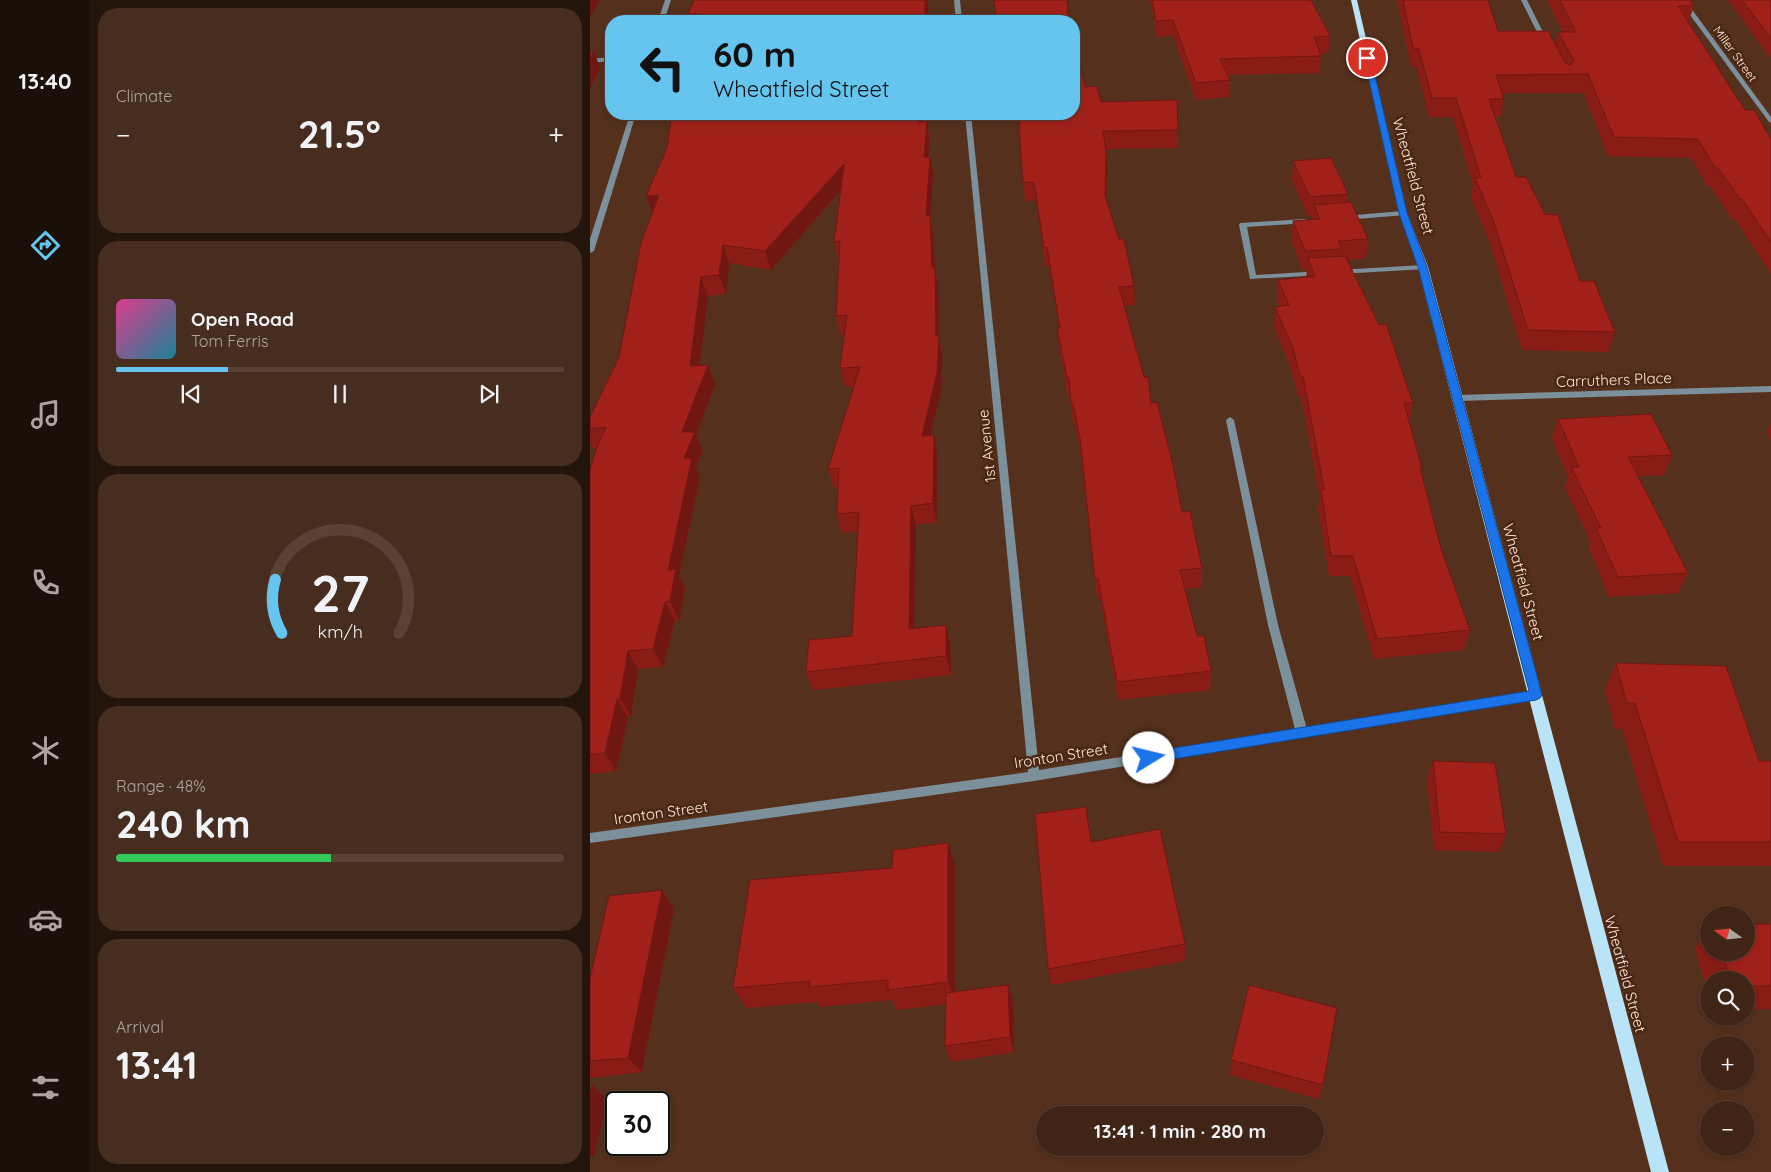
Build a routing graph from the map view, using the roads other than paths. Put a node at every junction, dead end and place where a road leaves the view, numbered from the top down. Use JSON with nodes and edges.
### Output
{"nodes":[{"id":1,"x":668,"y":0,"type":"edge"},
{"id":2,"x":956,"y":0,"type":"edge"},
{"id":3,"x":1354,"y":0,"type":"edge"},
{"id":4,"x":1524,"y":0,"type":"edge"},
{"id":5,"x":1682,"y":0,"type":"edge"},
{"id":6,"x":663,"y":15,"type":"edge"},
{"id":7,"x":958,"y":15,"type":"edge"},
{"id":8,"x":1548,"y":48,"type":"edge"},
{"id":9,"x":605,"y":60,"type":"edge"},
{"id":10,"x":590,"y":61,"type":"edge"},
{"id":11,"x":631,"y":120,"type":"edge"},
{"id":12,"x":969,"y":120,"type":"edge"},
{"id":13,"x":1771,"y":121,"type":"edge"},
{"id":14,"x":1403,"y":213,"type":"junction"},
{"id":15,"x":1338,"y":218,"type":"edge"},
{"id":16,"x":1309,"y":220,"type":"edge"},
{"id":17,"x":590,"y":252,"type":"edge"},
{"id":18,"x":1423,"y":267,"type":"junction"},
{"id":19,"x":1771,"y":389,"type":"edge"},
{"id":20,"x":1458,"y":398,"type":"junction"},
{"id":21,"x":1230,"y":420,"type":"dead end"},
{"id":22,"x":1536,"y":695,"type":"junction"},
{"id":23,"x":1302,"y":733,"type":"junction"},
{"id":24,"x":1034,"y":776,"type":"junction"},
{"id":25,"x":590,"y":838,"type":"edge"},
{"id":26,"x":1660,"y":1172,"type":"edge"}],
"edges":[{"from":1,"to":6,"type":"street"},
{"from":2,"to":7,"type":"street"},
{"from":3,"to":14,"type":"main road","name":"Wheatfield Street"},
{"from":4,"to":8,"type":"street"},
{"from":5,"to":13,"type":"street","name":"Miller Street"},
{"from":9,"to":10,"type":"street"},
{"from":11,"to":17,"type":"street"},
{"from":12,"to":24,"type":"street","name":"1st Avenue"},
{"from":14,"to":15,"type":"street"},
{"from":14,"to":18,"type":"main road","name":"Wheatfield Street"},
{"from":16,"to":18,"type":"street"},
{"from":18,"to":20,"type":"main road","name":"Wheatfield Street"},
{"from":19,"to":20,"type":"street","name":"Carruthers Place"},
{"from":20,"to":22,"type":"main road","name":"Wheatfield Street"},
{"from":21,"to":23,"type":"street"},
{"from":22,"to":23,"type":"street","name":"Ironton Street"},
{"from":22,"to":26,"type":"main road","name":"Wheatfield Street"},
{"from":23,"to":24,"type":"street","name":"Ironton Street"},
{"from":24,"to":25,"type":"street","name":"Ironton Street"}]}
